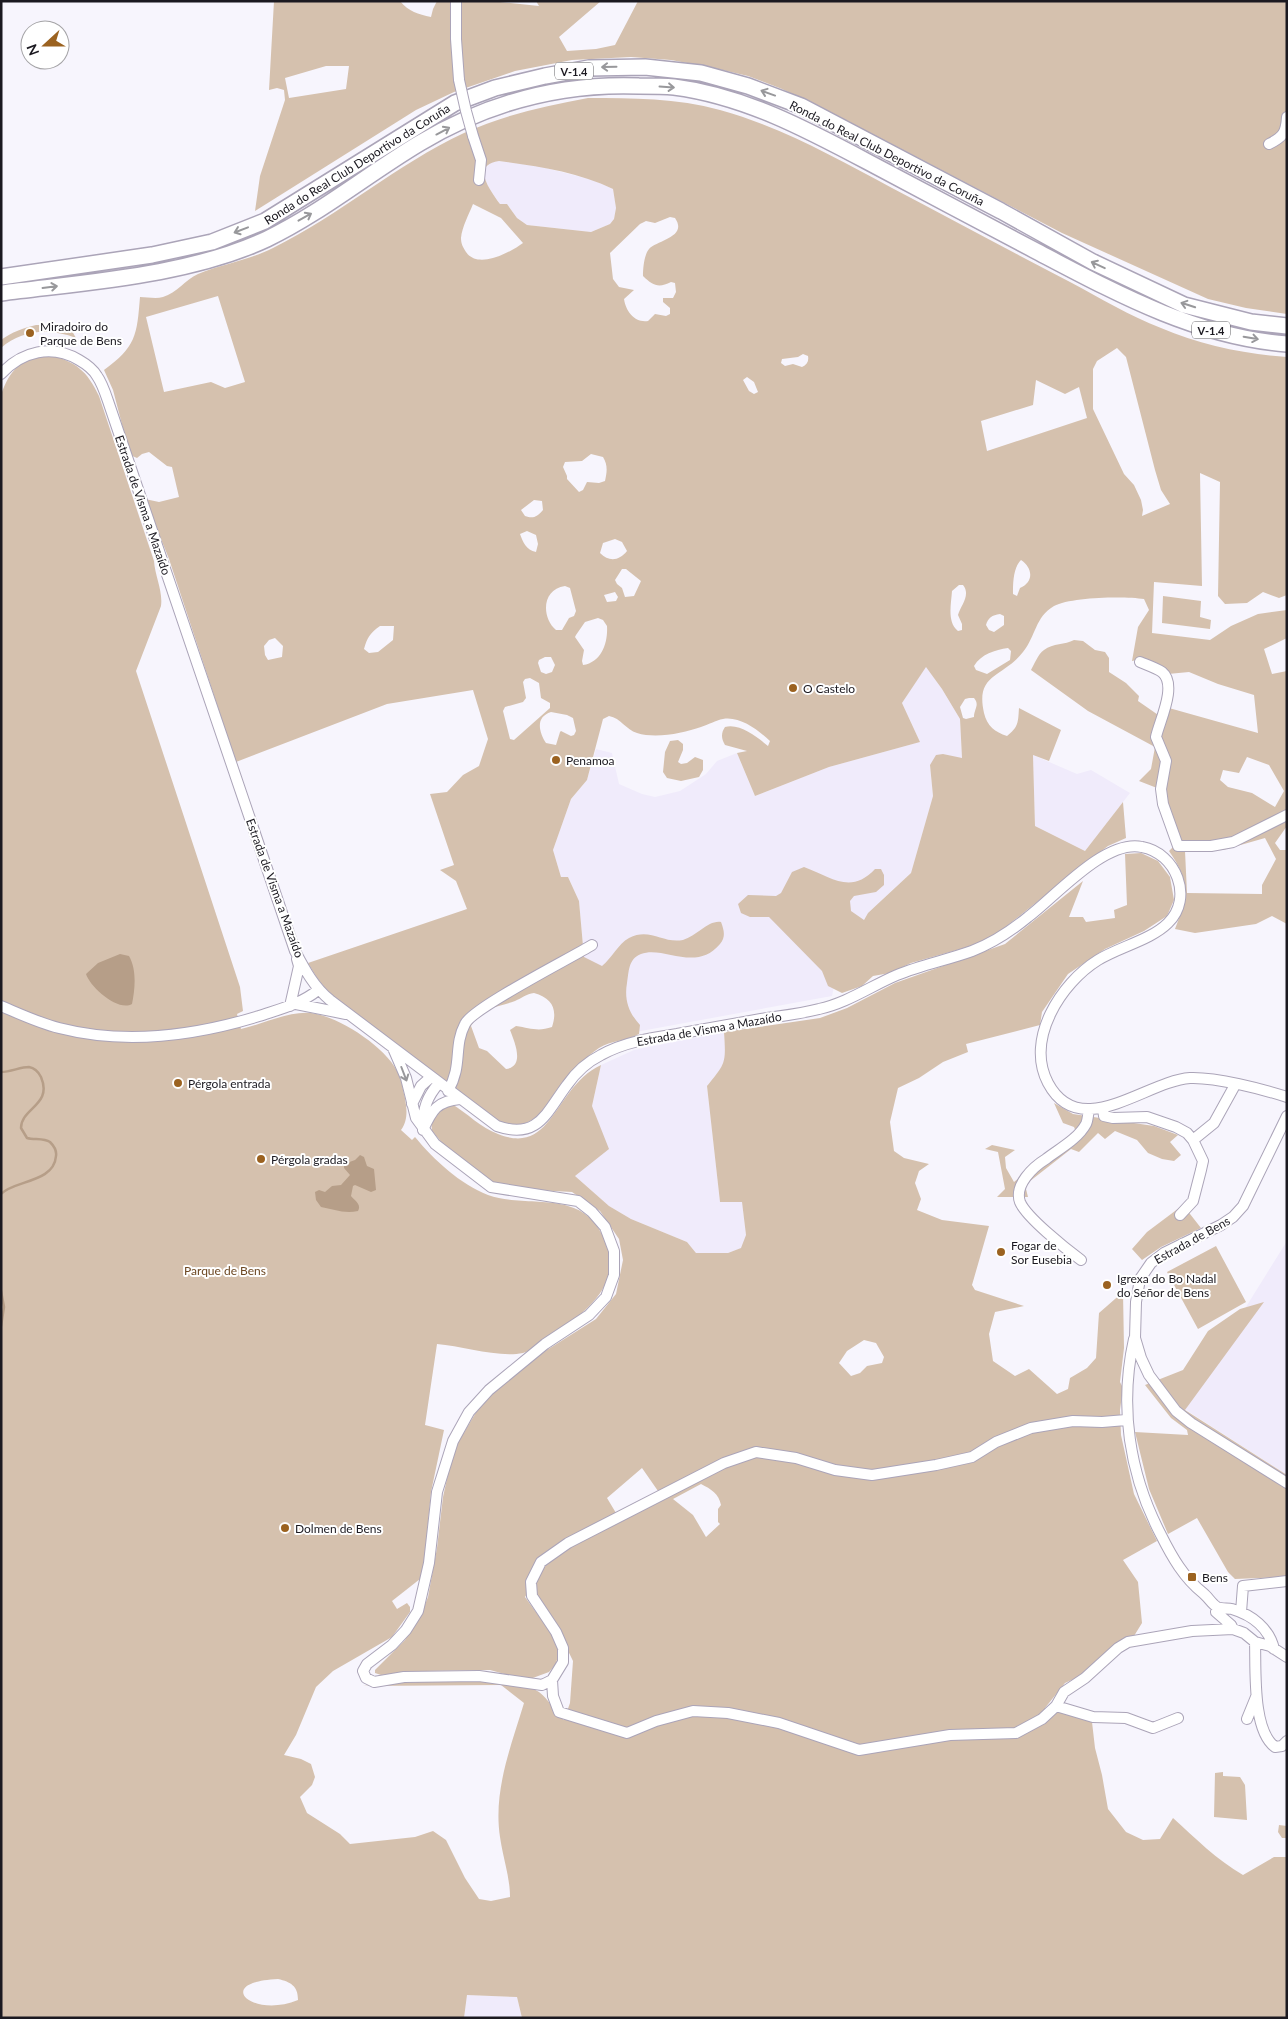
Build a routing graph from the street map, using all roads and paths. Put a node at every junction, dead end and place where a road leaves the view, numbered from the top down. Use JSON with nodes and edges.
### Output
{"nodes":[{"id":1,"x":456,"y":1,"type":"edge"},
{"id":2,"x":1287,"y":117,"type":"edge"},
{"id":3,"x":1269,"y":144,"type":"dead end"},
{"id":4,"x":480,"y":180,"type":"dead end"},
{"id":5,"x":1,"y":277,"type":"edge"},
{"id":6,"x":1,"y":293,"type":"edge"},
{"id":7,"x":1287,"y":326,"type":"edge"},
{"id":8,"x":1287,"y":344,"type":"edge"},
{"id":9,"x":1,"y":374,"type":"edge"},
{"id":10,"x":1140,"y":662,"type":"dead end"},
{"id":11,"x":1287,"y":815,"type":"edge"},
{"id":12,"x":1178,"y":846,"type":"junction"},
{"id":13,"x":1168,"y":861,"type":"junction"},
{"id":14,"x":592,"y":945,"type":"dead end"},
{"id":15,"x":295,"y":951,"type":"junction"},
{"id":16,"x":318,"y":990,"type":"junction"},
{"id":17,"x":293,"y":1005,"type":"junction"},
{"id":18,"x":1,"y":1006,"type":"edge"},
{"id":19,"x":347,"y":1014,"type":"junction"},
{"id":20,"x":392,"y":1045,"type":"junction"},
{"id":21,"x":435,"y":1080,"type":"junction"},
{"id":22,"x":1235,"y":1085,"type":"junction"},
{"id":23,"x":448,"y":1090,"type":"junction"},
{"id":24,"x":1287,"y":1097,"type":"edge"},
{"id":25,"x":460,"y":1099,"type":"junction"},
{"id":26,"x":412,"y":1104,"type":"junction"},
{"id":27,"x":1089,"y":1109,"type":"junction"},
{"id":28,"x":1103,"y":1109,"type":"junction"},
{"id":29,"x":1287,"y":1116,"type":"edge"},
{"id":30,"x":423,"y":1130,"type":"junction"},
{"id":31,"x":1193,"y":1140,"type":"junction"},
{"id":32,"x":1180,"y":1215,"type":"dead end"},
{"id":33,"x":1080,"y":1260,"type":"dead end"},
{"id":34,"x":1135,"y":1338,"type":"junction"},
{"id":35,"x":1140,"y":1358,"type":"junction"},
{"id":36,"x":1129,"y":1361,"type":"junction"},
{"id":37,"x":1150,"y":1375,"type":"junction"},
{"id":38,"x":1129,"y":1377,"type":"junction"},
{"id":39,"x":1126,"y":1420,"type":"junction"},
{"id":40,"x":1287,"y":1483,"type":"edge"},
{"id":41,"x":1287,"y":1581,"type":"edge"},
{"id":42,"x":1217,"y":1607,"type":"junction"},
{"id":43,"x":1241,"y":1612,"type":"junction"},
{"id":44,"x":1233,"y":1630,"type":"junction"},
{"id":45,"x":1255,"y":1642,"type":"junction"},
{"id":46,"x":1274,"y":1649,"type":"junction"},
{"id":47,"x":1287,"y":1657,"type":"edge"},
{"id":48,"x":552,"y":1680,"type":"junction"},
{"id":49,"x":1257,"y":1695,"type":"junction"},
{"id":50,"x":1056,"y":1706,"type":"junction"},
{"id":51,"x":1178,"y":1718,"type":"dead end"},
{"id":52,"x":1247,"y":1719,"type":"dead end"},
{"id":53,"x":1287,"y":1741,"type":"edge"}],
"edges":[{"from":1,"to":4,"type":"street","bridge":true},
{"from":2,"to":3,"type":"street"},
{"from":7,"to":5,"type":"highway","name":"Ronda do Real Club Deportivo da Coruña","number":"V-1.4","one_way":true},
{"from":6,"to":8,"type":"highway","name":"Ronda do Real Club Deportivo da Coruña","number":"V-1.4","one_way":true},
{"from":9,"to":15,"type":"street","name":"Estrada de Visma a Mazaído"},
{"from":10,"to":12,"type":"street"},
{"from":11,"to":12,"type":"street"},
{"from":12,"to":13,"type":"street"},
{"from":13,"to":25,"type":"street","name":"Estrada de Visma a Mazaído"},
{"from":13,"to":27,"type":"street"},
{"from":14,"to":23,"type":"street"},
{"from":15,"to":16,"type":"street","name":"Estrada de Visma a Mazaído"},
{"from":15,"to":17,"type":"street"},
{"from":16,"to":17,"type":"street"},
{"from":16,"to":19,"type":"street","name":"Estrada de Visma a Mazaído"},
{"from":17,"to":18,"type":"street"},
{"from":17,"to":19,"type":"street"},
{"from":19,"to":20,"type":"street","name":"Estrada de Visma a Mazaído"},
{"from":20,"to":21,"type":"street","name":"Estrada de Visma a Mazaído"},
{"from":20,"to":26,"type":"street","one_way":true},
{"from":21,"to":23,"type":"street","name":"Estrada de Visma a Mazaído"},
{"from":21,"to":26,"type":"street"},
{"from":21,"to":30,"type":"street"},
{"from":22,"to":24,"type":"street"},
{"from":22,"to":28,"type":"street"},
{"from":22,"to":31,"type":"street"},
{"from":23,"to":25,"type":"street","name":"Estrada de Visma a Mazaído"},
{"from":25,"to":30,"type":"street"},
{"from":26,"to":30,"type":"street"},
{"from":27,"to":28,"type":"street"},
{"from":27,"to":33,"type":"street"},
{"from":28,"to":31,"type":"street"},
{"from":29,"to":34,"type":"street","name":"Estrada de Bens"},
{"from":30,"to":48,"type":"street"},
{"from":31,"to":32,"type":"street"},
{"from":34,"to":35,"type":"street","name":"Estrada de Bens"},
{"from":34,"to":36,"type":"street"},
{"from":35,"to":36,"type":"street"},
{"from":35,"to":37,"type":"street","name":"Estrada de Bens"},
{"from":35,"to":38,"type":"street"},
{"from":36,"to":38,"type":"street"},
{"from":37,"to":38,"type":"street"},
{"from":37,"to":40,"type":"street","name":"Estrada de Bens"},
{"from":38,"to":39,"type":"street"},
{"from":39,"to":42,"type":"street"},
{"from":39,"to":48,"type":"street"},
{"from":41,"to":43,"type":"street"},
{"from":42,"to":43,"type":"street"},
{"from":42,"to":44,"type":"street"},
{"from":43,"to":46,"type":"street"},
{"from":44,"to":45,"type":"street"},
{"from":44,"to":50,"type":"street"},
{"from":45,"to":46,"type":"street"},
{"from":45,"to":49,"type":"street"},
{"from":46,"to":47,"type":"street"},
{"from":48,"to":50,"type":"street"},
{"from":49,"to":52,"type":"street"},
{"from":49,"to":53,"type":"street"},
{"from":50,"to":51,"type":"street"}]}
